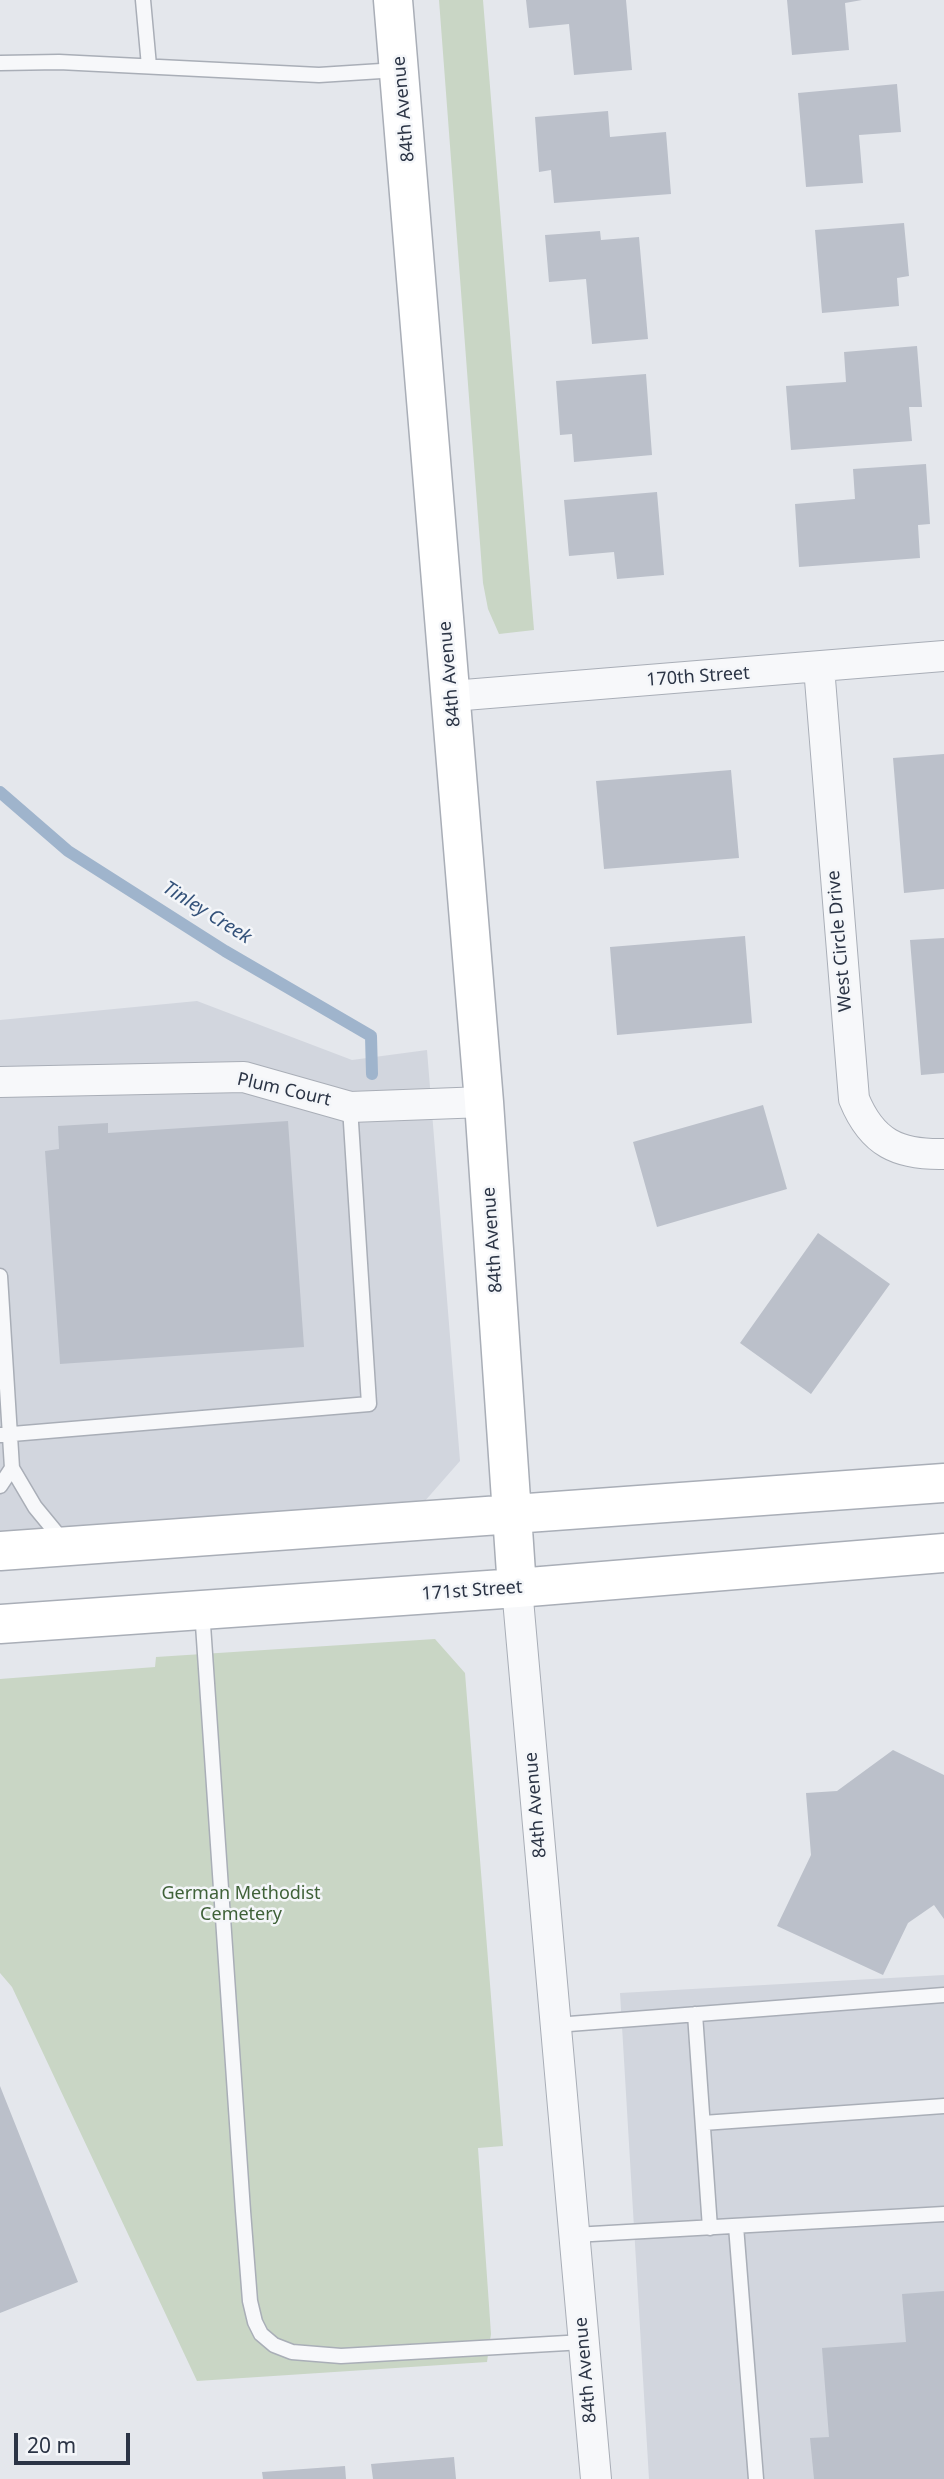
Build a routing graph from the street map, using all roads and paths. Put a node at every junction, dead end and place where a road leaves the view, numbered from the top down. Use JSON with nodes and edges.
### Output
{"nodes":[{"id":1,"x":143,"y":0,"type":"edge"},
{"id":2,"x":393,"y":0,"type":"edge"},
{"id":3,"x":0,"y":63,"type":"edge"},
{"id":4,"x":149,"y":66,"type":"junction"},
{"id":5,"x":401,"y":70,"type":"junction"},
{"id":6,"x":944,"y":656,"type":"edge"},
{"id":7,"x":818,"y":667,"type":"junction"},
{"id":8,"x":452,"y":696,"type":"junction"},
{"id":9,"x":0,"y":1082,"type":"edge"},
{"id":10,"x":484,"y":1102,"type":"junction"},
{"id":11,"x":350,"y":1107,"type":"junction"},
{"id":12,"x":944,"y":1154,"type":"edge"},
{"id":13,"x":0,"y":1276,"type":"edge"},
{"id":14,"x":5,"y":1434,"type":"edge"},
{"id":15,"x":12,"y":1468,"type":"junction"},
{"id":16,"x":944,"y":1483,"type":"edge"},
{"id":17,"x":0,"y":1486,"type":"edge"},
{"id":18,"x":511,"y":1515,"type":"junction"},
{"id":19,"x":67,"y":1546,"type":"junction"},
{"id":20,"x":0,"y":1551,"type":"edge"},
{"id":21,"x":944,"y":1553,"type":"edge"},
{"id":22,"x":517,"y":1588,"type":"junction"},
{"id":23,"x":202,"y":1609,"type":"junction"},
{"id":24,"x":0,"y":1624,"type":"edge"},
{"id":25,"x":944,"y":1995,"type":"edge"},
{"id":26,"x":695,"y":2014,"type":"junction"},
{"id":27,"x":556,"y":2025,"type":"junction"},
{"id":28,"x":944,"y":2106,"type":"edge"},
{"id":29,"x":703,"y":2123,"type":"junction"},
{"id":30,"x":944,"y":2214,"type":"edge"},
{"id":31,"x":736,"y":2226,"type":"junction"},
{"id":32,"x":710,"y":2228,"type":"junction"},
{"id":33,"x":574,"y":2235,"type":"junction"},
{"id":34,"x":583,"y":2342,"type":"junction"},
{"id":35,"x":596,"y":2479,"type":"edge"},
{"id":36,"x":756,"y":2479,"type":"edge"}],
"edges":[{"from":1,"to":4,"type":"lane"},
{"from":2,"to":5,"type":"street","name":"84th Avenue"},
{"from":3,"to":4,"type":"lane"},
{"from":4,"to":5,"type":"lane"},
{"from":5,"to":8,"type":"street","name":"84th Avenue"},
{"from":6,"to":7,"type":"street","name":"170th Street"},
{"from":7,"to":8,"type":"street","name":"170th Street"},
{"from":7,"to":12,"type":"street","name":"West Circle Drive"},
{"from":8,"to":10,"type":"street","name":"84th Avenue"},
{"from":9,"to":11,"type":"street","name":"Plum Court"},
{"from":10,"to":11,"type":"street","name":"Plum Court"},
{"from":10,"to":18,"type":"street","name":"84th Avenue"},
{"from":11,"to":14,"type":"lane"},
{"from":13,"to":14,"type":"lane"},
{"from":14,"to":15,"type":"lane"},
{"from":15,"to":17,"type":"lane"},
{"from":15,"to":19,"type":"lane"},
{"from":16,"to":18,"type":"street"},
{"from":18,"to":19,"type":"street"},
{"from":18,"to":22,"type":"street","name":"84th Avenue"},
{"from":19,"to":20,"type":"street"},
{"from":21,"to":22,"type":"street","name":"171st Street"},
{"from":22,"to":23,"type":"street","name":"171st Street"},
{"from":22,"to":27,"type":"street","name":"84th Avenue"},
{"from":23,"to":24,"type":"street","name":"171st Street"},
{"from":23,"to":34,"type":"lane"},
{"from":25,"to":26,"type":"lane"},
{"from":26,"to":27,"type":"lane"},
{"from":26,"to":29,"type":"lane"},
{"from":27,"to":33,"type":"street","name":"84th Avenue"},
{"from":28,"to":29,"type":"lane"},
{"from":29,"to":32,"type":"lane"},
{"from":30,"to":31,"type":"lane"},
{"from":31,"to":32,"type":"lane"},
{"from":31,"to":36,"type":"lane"},
{"from":32,"to":33,"type":"lane"},
{"from":33,"to":34,"type":"street","name":"84th Avenue"},
{"from":34,"to":35,"type":"street","name":"84th Avenue"}]}
